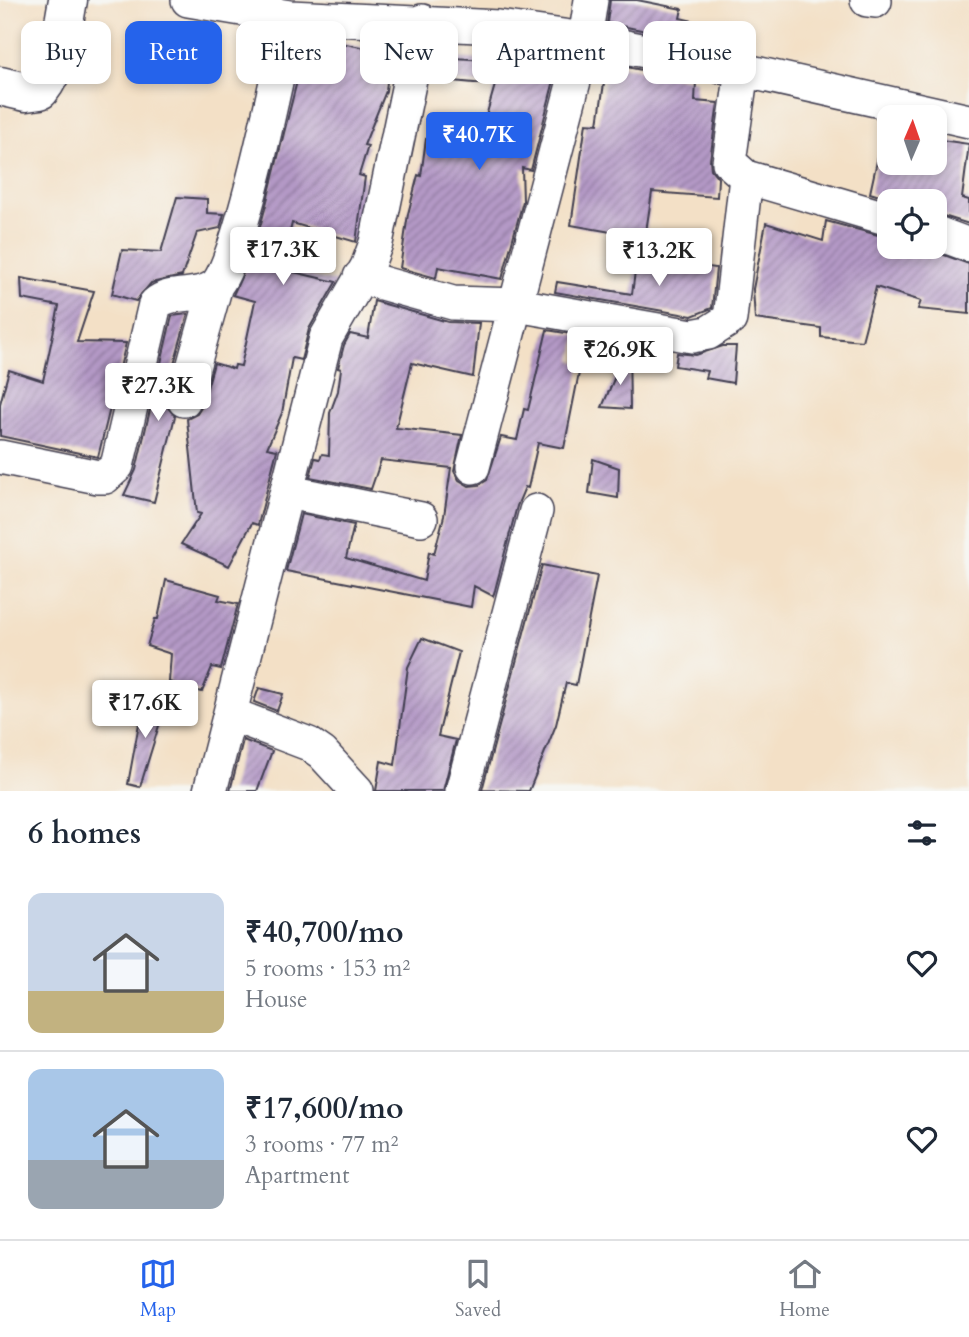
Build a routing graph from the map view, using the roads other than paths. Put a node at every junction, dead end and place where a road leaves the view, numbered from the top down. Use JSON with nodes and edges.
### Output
{"nodes":[{"id":1,"x":68,"y":0,"type":"edge"},
{"id":2,"x":188,"y":0,"type":"edge"},
{"id":3,"x":591,"y":0,"type":"edge"},
{"id":4,"x":300,"y":11,"type":"edge"},
{"id":5,"x":422,"y":21,"type":"edge"},
{"id":6,"x":588,"y":21,"type":"edge"},
{"id":7,"x":756,"y":73,"type":"edge"},
{"id":8,"x":409,"y":84,"type":"edge"},
{"id":9,"x":573,"y":84,"type":"edge"},
{"id":10,"x":740,"y":84,"type":"edge"},
{"id":11,"x":0,"y":86,"type":"edge"},
{"id":12,"x":969,"y":121,"type":"edge"},
{"id":13,"x":746,"y":177,"type":"junction"},
{"id":14,"x":877,"y":215,"type":"edge"},
{"id":15,"x":947,"y":237,"type":"edge"},
{"id":16,"x":969,"y":245,"type":"edge"},
{"id":17,"x":360,"y":277,"type":"junction"},
{"id":18,"x":216,"y":285,"type":"junction"},
{"id":19,"x":517,"y":305,"type":"junction"},
{"id":20,"x":184,"y":400,"type":"dead end"},
{"id":21,"x":0,"y":457,"type":"edge"},
{"id":22,"x":473,"y":467,"type":"dead end"},
{"id":23,"x":289,"y":492,"type":"junction"},
{"id":24,"x":536,"y":511,"type":"dead end"},
{"id":25,"x":421,"y":519,"type":"dead end"},
{"id":26,"x":230,"y":714,"type":"junction"},
{"id":27,"x":210,"y":791,"type":"edge"},
{"id":28,"x":357,"y":791,"type":"edge"},
{"id":29,"x":462,"y":791,"type":"edge"}],
"edges":[{"from":1,"to":11,"type":"main road"},
{"from":2,"to":4,"type":"street"},
{"from":3,"to":6,"type":"street"},
{"from":4,"to":5,"type":"street"},
{"from":4,"to":18,"type":"street"},
{"from":7,"to":12,"type":"street"},
{"from":8,"to":17,"type":"street"},
{"from":9,"to":19,"type":"street"},
{"from":10,"to":13,"type":"street"},
{"from":13,"to":14,"type":"street"},
{"from":13,"to":19,"type":"street"},
{"from":15,"to":16,"type":"street"},
{"from":17,"to":19,"type":"street"},
{"from":17,"to":23,"type":"street"},
{"from":18,"to":20,"type":"street"},
{"from":18,"to":21,"type":"street"},
{"from":19,"to":22,"type":"street"},
{"from":23,"to":25,"type":"street"},
{"from":23,"to":26,"type":"street"},
{"from":24,"to":29,"type":"street"},
{"from":26,"to":27,"type":"street"},
{"from":26,"to":28,"type":"street"}]}
